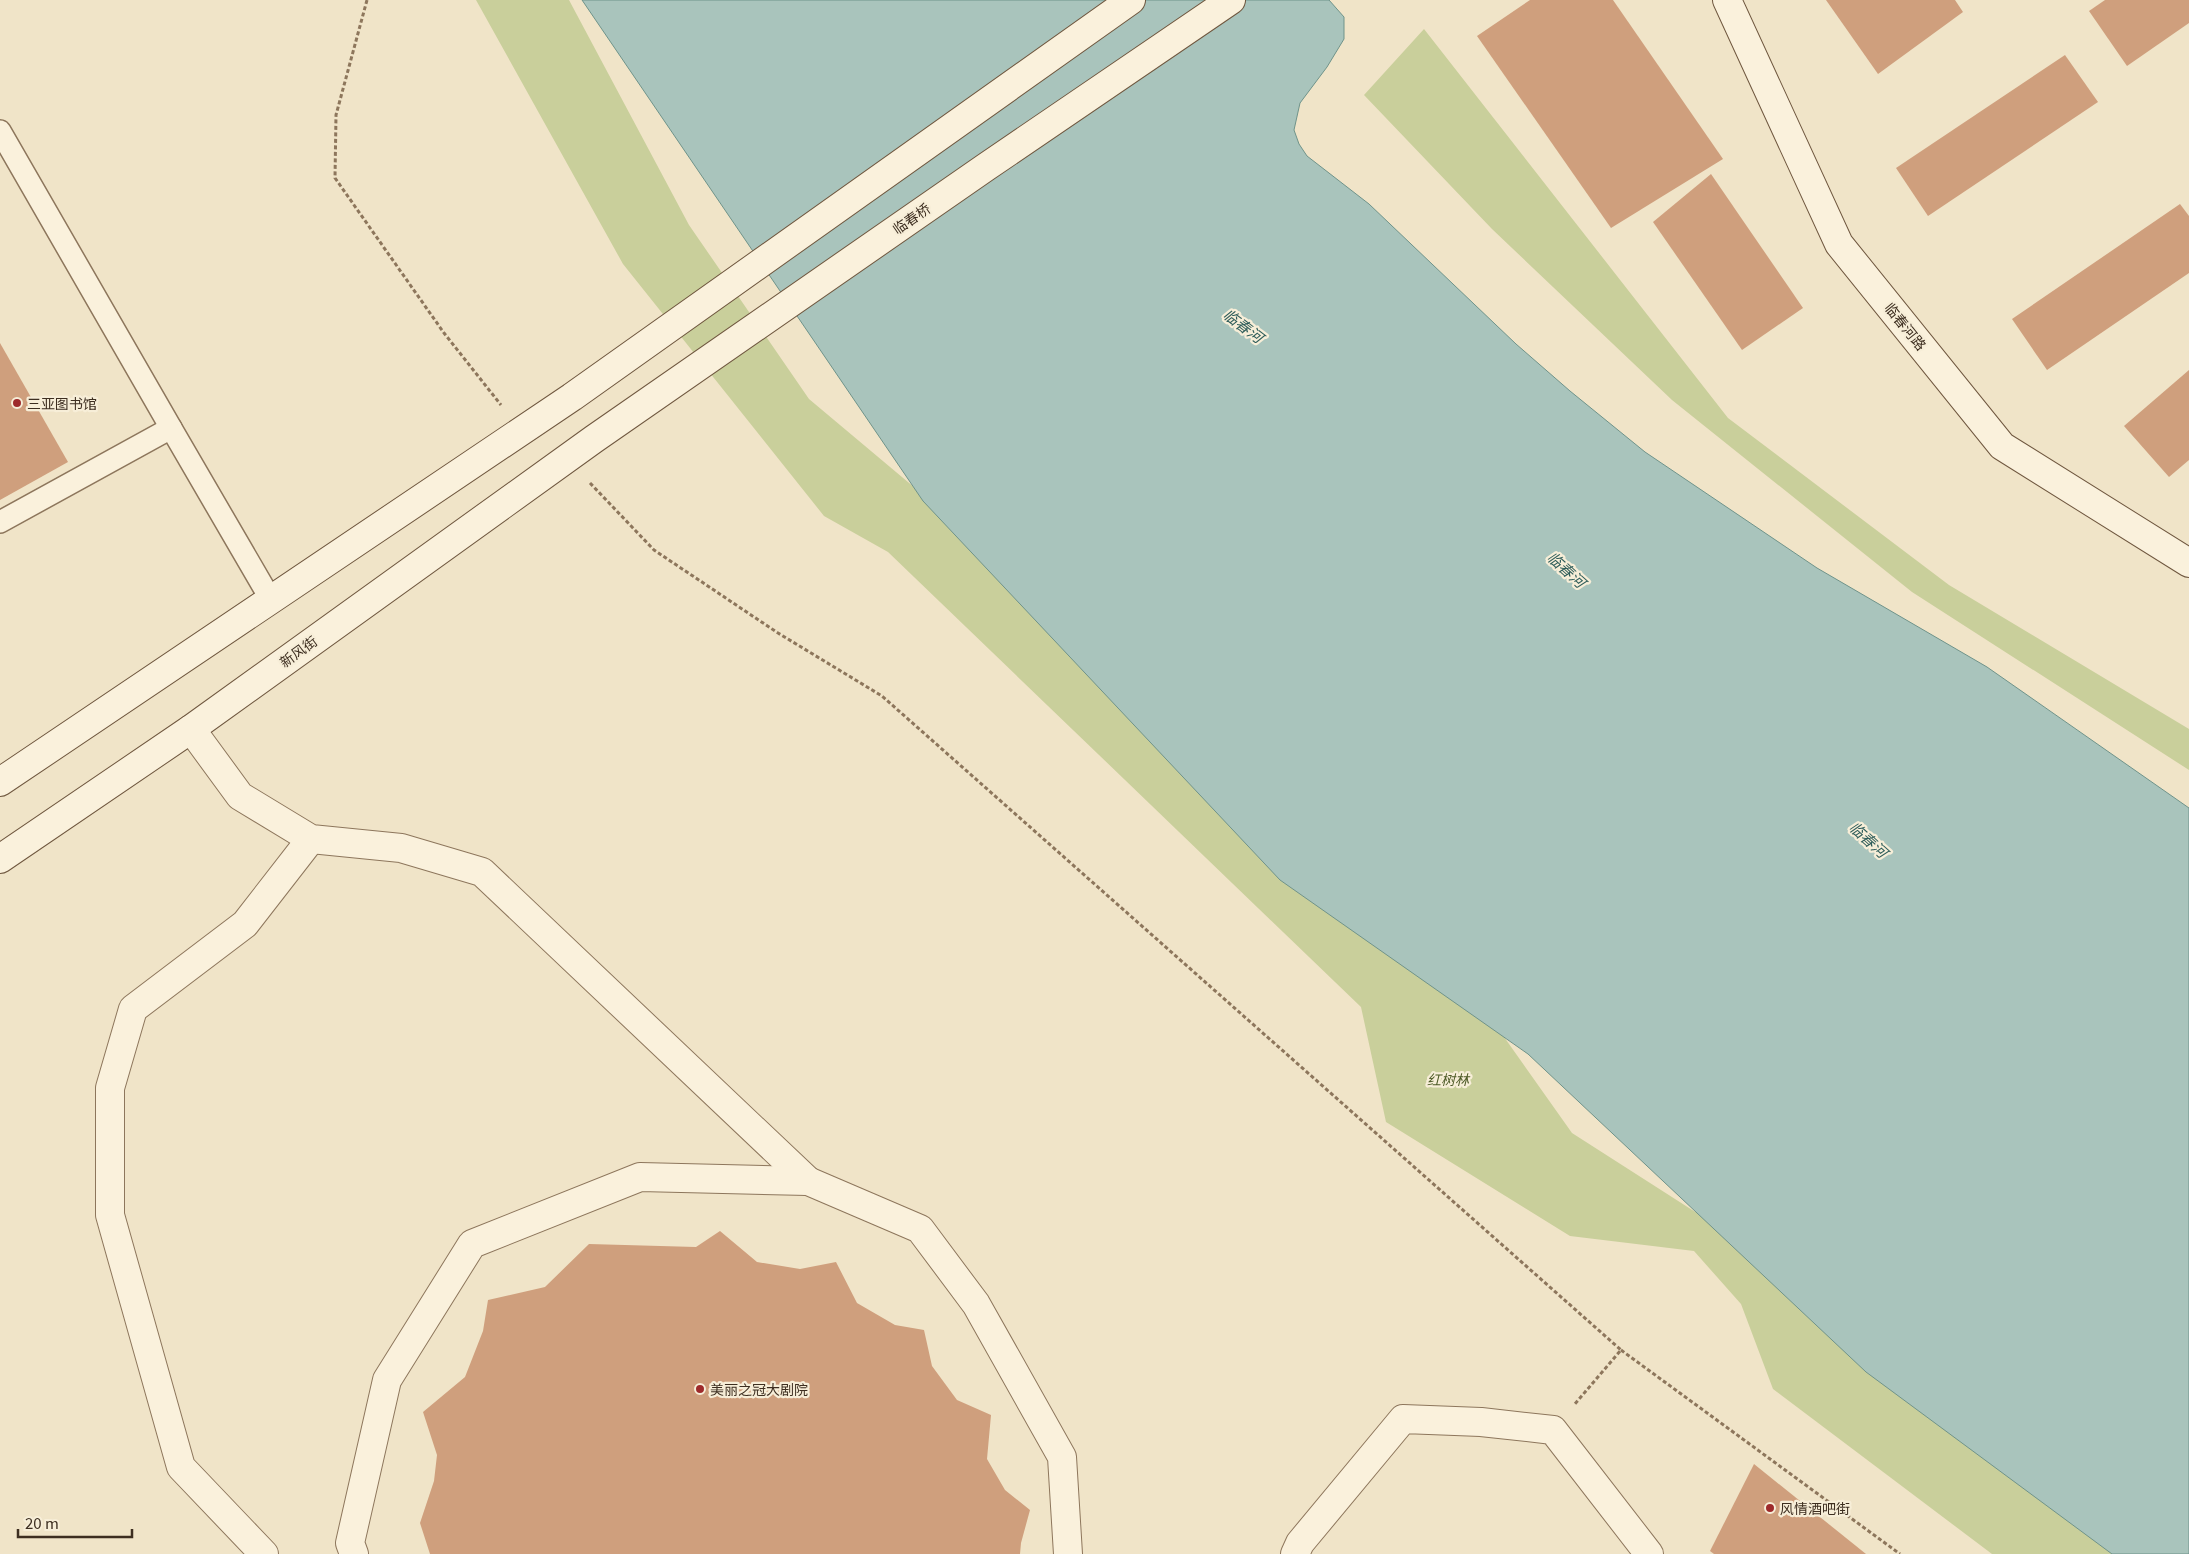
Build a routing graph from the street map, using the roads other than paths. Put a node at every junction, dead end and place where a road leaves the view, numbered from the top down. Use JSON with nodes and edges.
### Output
{"nodes":[{"id":1,"x":1131,"y":0,"type":"edge"},
{"id":2,"x":1231,"y":0,"type":"edge"},
{"id":3,"x":1727,"y":0,"type":"edge"},
{"id":4,"x":0,"y":131,"type":"edge"},
{"id":5,"x":171,"y":428,"type":"junction"},
{"id":6,"x":594,"y":439,"type":"joint"},
{"id":7,"x":0,"y":522,"type":"edge"},
{"id":8,"x":2189,"y":563,"type":"edge"},
{"id":9,"x":271,"y":600,"type":"junction"},
{"id":10,"x":191,"y":729,"type":"junction"},
{"id":11,"x":0,"y":782,"type":"edge"},
{"id":12,"x":311,"y":839,"type":"junction"},
{"id":13,"x":0,"y":859,"type":"edge"},
{"id":14,"x":808,"y":1181,"type":"junction"},
{"id":15,"x":264,"y":1554,"type":"edge"},
{"id":16,"x":354,"y":1554,"type":"edge"},
{"id":17,"x":1068,"y":1554,"type":"edge"},
{"id":18,"x":1295,"y":1554,"type":"edge"},
{"id":19,"x":1649,"y":1554,"type":"edge"}],
"edges":[{"from":1,"to":9,"type":"street"},
{"from":2,"to":6,"type":"street","name":"临春桥"},
{"from":3,"to":8,"type":"street","name":"临春河路"},
{"from":4,"to":5,"type":"lane"},
{"from":5,"to":7,"type":"lane"},
{"from":5,"to":9,"type":"lane"},
{"from":6,"to":10,"type":"street","name":"新风街"},
{"from":9,"to":11,"type":"street"},
{"from":10,"to":12,"type":"street"},
{"from":10,"to":13,"type":"street","name":"新风街"},
{"from":12,"to":14,"type":"street"},
{"from":12,"to":15,"type":"street"},
{"from":14,"to":16,"type":"street"},
{"from":14,"to":17,"type":"street"},
{"from":18,"to":19,"type":"street"}]}
